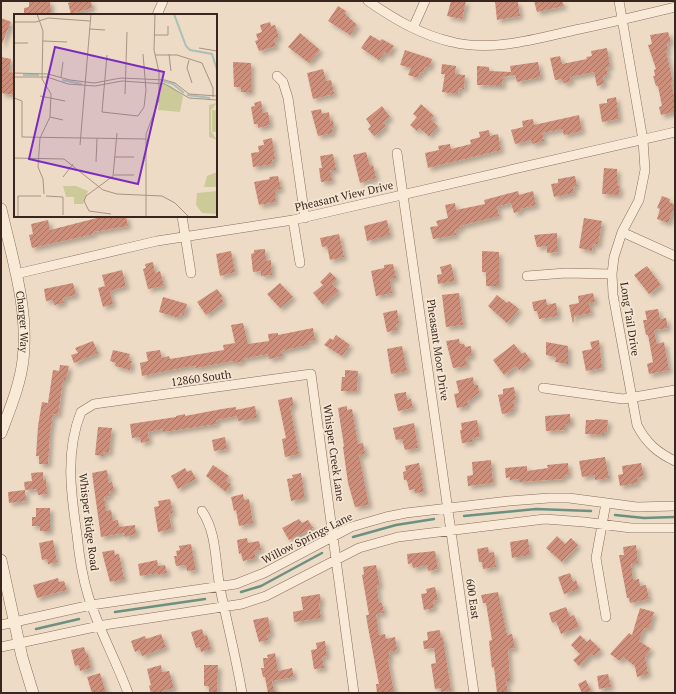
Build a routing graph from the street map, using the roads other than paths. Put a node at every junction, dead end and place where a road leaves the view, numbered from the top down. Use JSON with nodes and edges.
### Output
{"nodes":[{"id":1,"x":162,"y":1,"type":"edge"},
{"id":2,"x":368,"y":1,"type":"edge"},
{"id":3,"x":426,"y":1,"type":"edge"},
{"id":4,"x":619,"y":1,"type":"edge"},
{"id":5,"x":675,"y":7,"type":"edge"},
{"id":6,"x":157,"y":14,"type":"edge"},
{"id":7,"x":622,"y":19,"type":"junction"},
{"id":8,"x":413,"y":28,"type":"junction"},
{"id":9,"x":277,"y":76,"type":"dead end"},
{"id":10,"x":675,"y":132,"type":"edge"},
{"id":11,"x":643,"y":140,"type":"junction"},
{"id":12,"x":397,"y":153,"type":"dead end"},
{"id":13,"x":403,"y":195,"type":"junction"},
{"id":14,"x":1,"y":209,"type":"edge"},
{"id":15,"x":182,"y":217,"type":"edge"},
{"id":16,"x":305,"y":218,"type":"junction"},
{"id":17,"x":293,"y":220,"type":"junction"},
{"id":18,"x":622,"y":232,"type":"junction"},
{"id":19,"x":184,"y":236,"type":"junction"},
{"id":20,"x":675,"y":256,"type":"edge"},
{"id":21,"x":300,"y":263,"type":"dead end"},
{"id":22,"x":16,"y":274,"type":"junction"},
{"id":23,"x":191,"y":274,"type":"dead end"},
{"id":24,"x":612,"y":274,"type":"junction"},
{"id":25,"x":526,"y":276,"type":"dead end"},
{"id":26,"x":310,"y":374,"type":"joint"},
{"id":27,"x":543,"y":388,"type":"dead end"},
{"id":28,"x":675,"y":390,"type":"edge"},
{"id":29,"x":631,"y":398,"type":"junction"},
{"id":30,"x":94,"y":404,"type":"joint"},
{"id":31,"x":1,"y":433,"type":"edge"},
{"id":32,"x":675,"y":461,"type":"edge"},
{"id":33,"x":606,"y":503,"type":"junction"},
{"id":34,"x":675,"y":506,"type":"edge"},
{"id":35,"x":449,"y":509,"type":"junction"},
{"id":36,"x":202,"y":511,"type":"dead end"},
{"id":37,"x":602,"y":524,"type":"junction"},
{"id":38,"x":675,"y":528,"type":"edge"},
{"id":39,"x":451,"y":530,"type":"junction"},
{"id":40,"x":333,"y":536,"type":"junction"},
{"id":41,"x":336,"y":559,"type":"junction"},
{"id":42,"x":1,"y":560,"type":"edge"},
{"id":43,"x":220,"y":586,"type":"junction"},
{"id":44,"x":91,"y":605,"type":"junction"},
{"id":45,"x":224,"y":607,"type":"junction"},
{"id":46,"x":606,"y":617,"type":"dead end"},
{"id":47,"x":14,"y":622,"type":"junction"},
{"id":48,"x":1,"y":625,"type":"edge"},
{"id":49,"x":100,"y":625,"type":"junction"},
{"id":50,"x":19,"y":643,"type":"junction"},
{"id":51,"x":1,"y":647,"type":"edge"},
{"id":52,"x":33,"y":693,"type":"edge"},
{"id":53,"x":128,"y":693,"type":"edge"},
{"id":54,"x":242,"y":693,"type":"edge"},
{"id":55,"x":354,"y":693,"type":"edge"},
{"id":56,"x":474,"y":693,"type":"edge"}],
"edges":[{"from":1,"to":6,"type":"street"},
{"from":2,"to":8,"type":"street"},
{"from":3,"to":8,"type":"street"},
{"from":4,"to":7,"type":"street","name":"Long Tail Drive"},
{"from":5,"to":7,"type":"street"},
{"from":7,"to":8,"type":"street"},
{"from":7,"to":11,"type":"street","name":"Long Tail Drive"},
{"from":9,"to":16,"type":"street"},
{"from":10,"to":11,"type":"street","name":"Pheasant View Drive"},
{"from":11,"to":13,"type":"street","name":"Pheasant View Drive"},
{"from":11,"to":18,"type":"street","name":"Long Tail Drive"},
{"from":12,"to":13,"type":"street","name":"Pheasant Moor Drive"},
{"from":13,"to":16,"type":"street","name":"Pheasant View Drive"},
{"from":13,"to":35,"type":"street","name":"Pheasant Moor Drive"},
{"from":14,"to":22,"type":"street","name":"Charger Way"},
{"from":15,"to":19,"type":"street"},
{"from":16,"to":17,"type":"street","name":"Pheasant View Drive"},
{"from":17,"to":19,"type":"street","name":"Pheasant View Drive"},
{"from":17,"to":21,"type":"street"},
{"from":18,"to":20,"type":"street"},
{"from":18,"to":24,"type":"street","name":"Long Tail Drive"},
{"from":19,"to":22,"type":"street","name":"Pheasant View Drive"},
{"from":19,"to":23,"type":"street"},
{"from":22,"to":31,"type":"street","name":"Charger Way"},
{"from":24,"to":25,"type":"street"},
{"from":24,"to":29,"type":"street","name":"Long Tail Drive"},
{"from":26,"to":30,"type":"street","name":"12860 South"},
{"from":26,"to":40,"type":"street","name":"Whisper Creek Lane"},
{"from":27,"to":29,"type":"street"},
{"from":28,"to":29,"type":"street"},
{"from":29,"to":32,"type":"street","name":"Long Tail Drive"},
{"from":30,"to":44,"type":"street","name":"Whisper Ridge Road"},
{"from":33,"to":34,"type":"street","name":"Willow Springs Lane"},
{"from":33,"to":35,"type":"street","name":"Willow Springs Lane"},
{"from":33,"to":37,"type":"street"},
{"from":35,"to":39,"type":"street","name":"600 East"},
{"from":35,"to":40,"type":"street","name":"Willow Springs Lane"},
{"from":36,"to":43,"type":"street"},
{"from":37,"to":38,"type":"street"},
{"from":37,"to":39,"type":"street"},
{"from":37,"to":46,"type":"street"},
{"from":39,"to":41,"type":"street"},
{"from":39,"to":56,"type":"street","name":"600 East"},
{"from":40,"to":41,"type":"street","name":"Whisper Creek Lane"},
{"from":40,"to":43,"type":"street","name":"Willow Springs Lane"},
{"from":41,"to":45,"type":"street"},
{"from":41,"to":55,"type":"street","name":"Whisper Creek Lane"},
{"from":42,"to":47,"type":"street"},
{"from":43,"to":44,"type":"street","name":"Willow Springs Lane"},
{"from":43,"to":45,"type":"street"},
{"from":44,"to":47,"type":"street","name":"Willow Springs Lane"},
{"from":44,"to":49,"type":"street","name":"Whisper Ridge Road"},
{"from":45,"to":49,"type":"street"},
{"from":45,"to":54,"type":"street"},
{"from":47,"to":48,"type":"street","name":"Willow Springs Lane"},
{"from":47,"to":50,"type":"street"},
{"from":49,"to":50,"type":"street"},
{"from":49,"to":53,"type":"street","name":"Whisper Ridge Road"},
{"from":50,"to":51,"type":"street"},
{"from":50,"to":52,"type":"street"}]}
